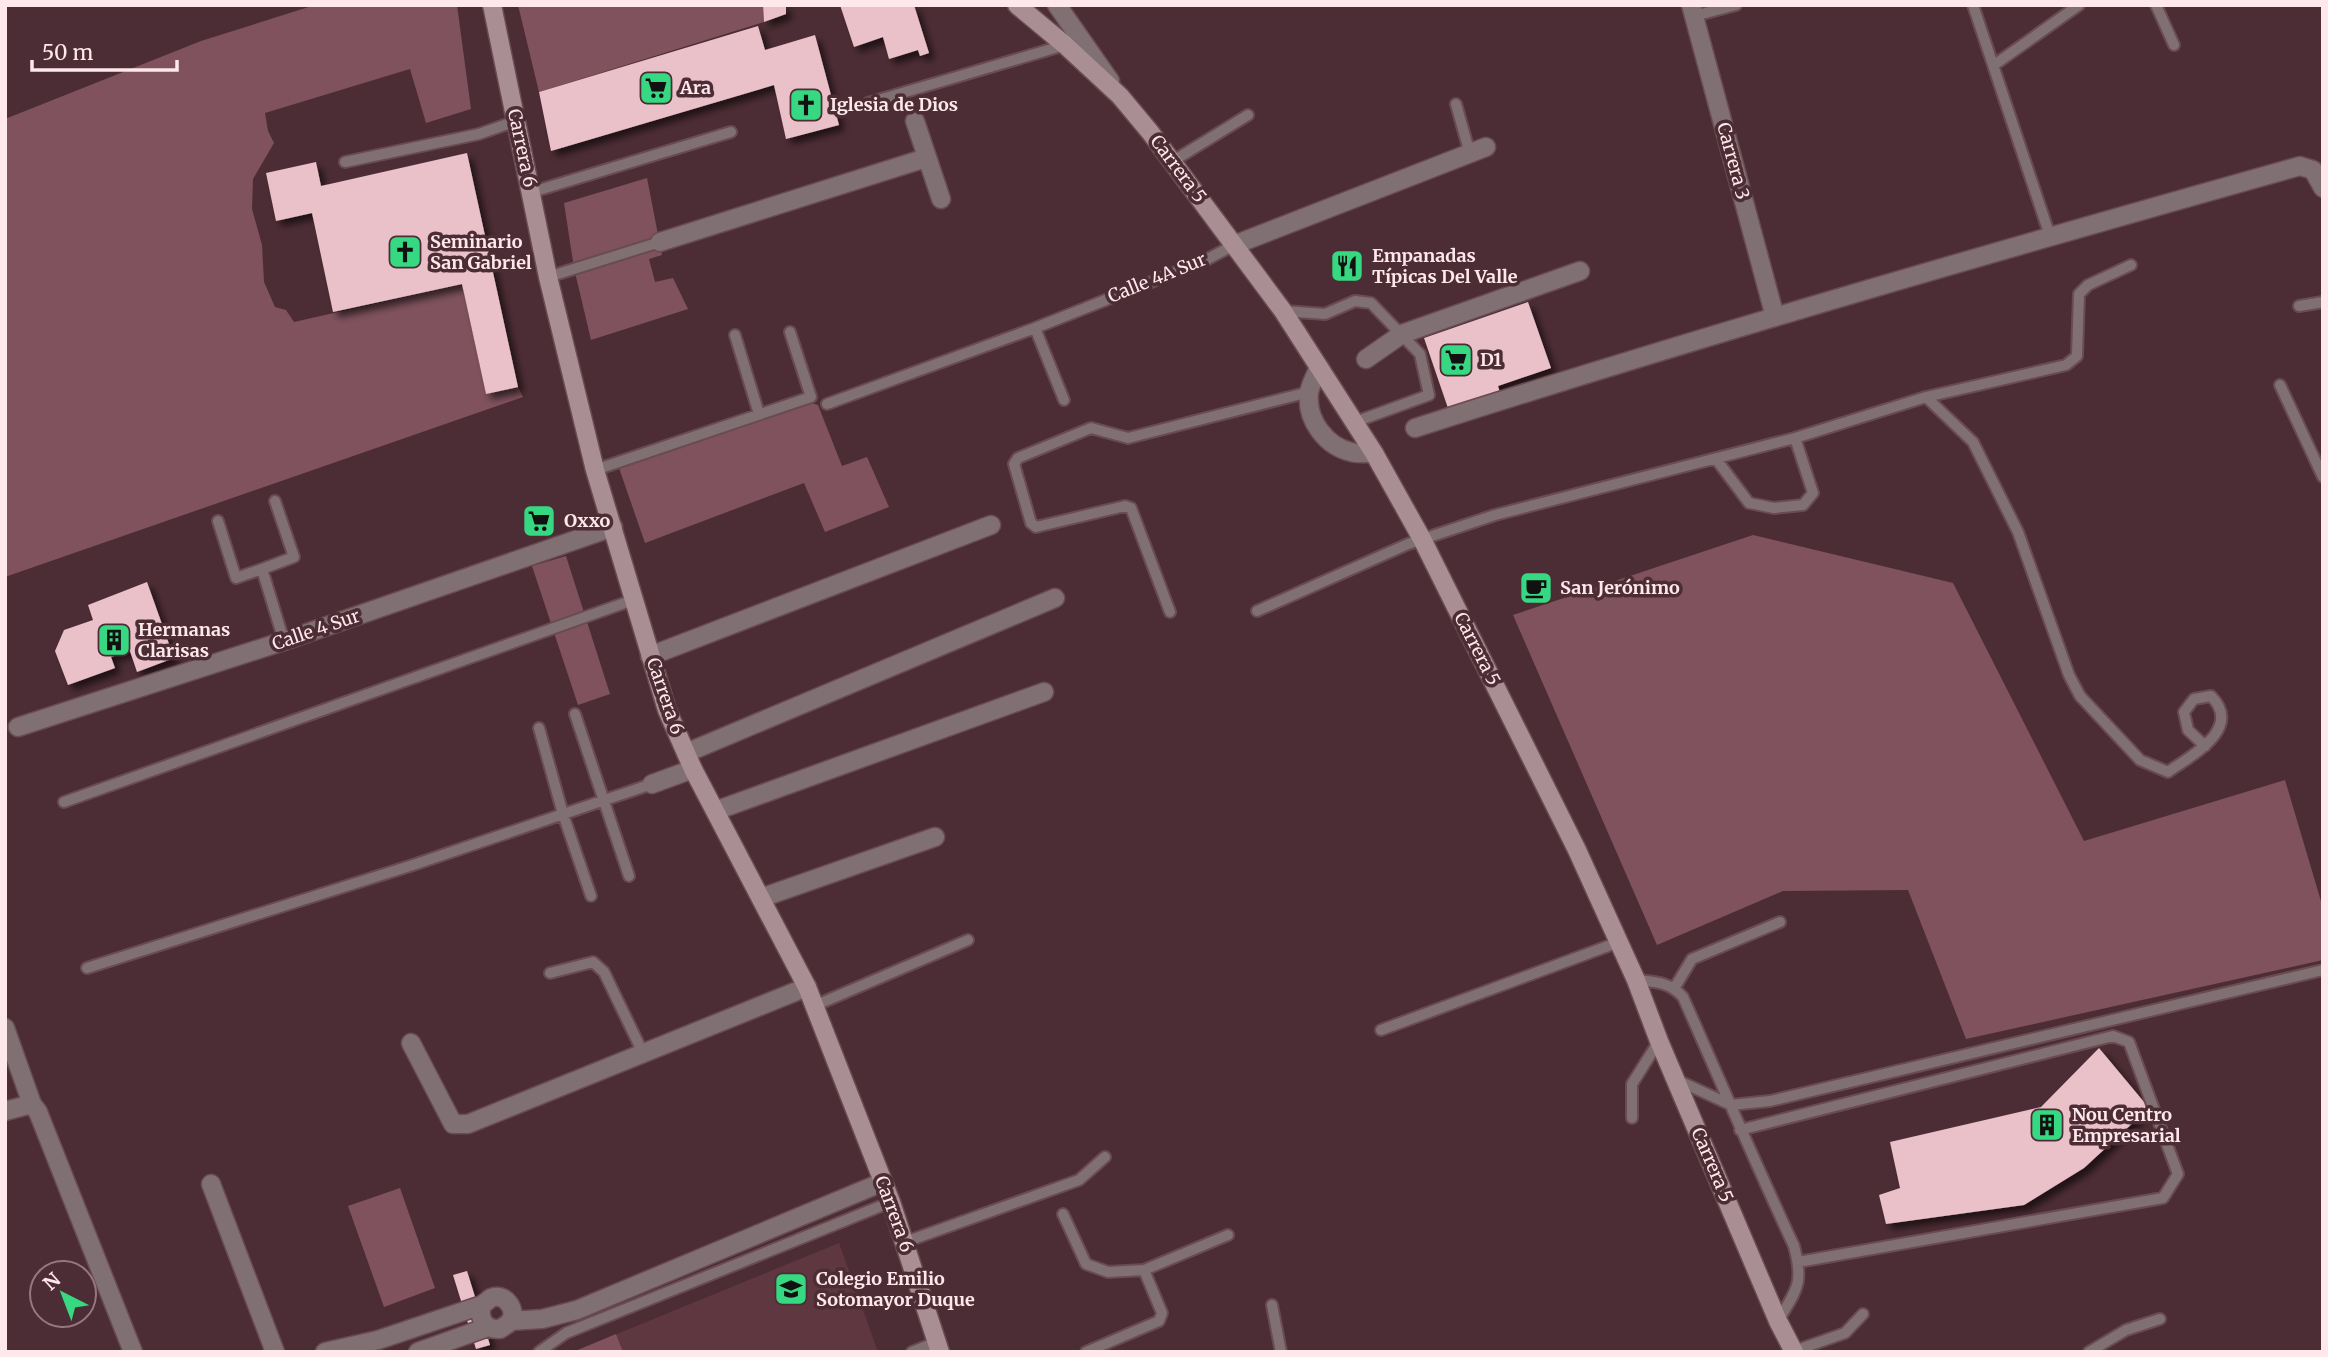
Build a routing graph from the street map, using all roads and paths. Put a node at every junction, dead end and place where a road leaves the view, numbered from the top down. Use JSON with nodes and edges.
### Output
{"nodes":[{"id":1,"x":492,"y":5,"type":"edge"},
{"id":2,"x":1017,"y":5,"type":"edge"},
{"id":3,"x":1057,"y":5,"type":"edge"},
{"id":4,"x":1736,"y":5,"type":"edge"},
{"id":5,"x":1973,"y":5,"type":"edge"},
{"id":6,"x":2078,"y":5,"type":"edge"},
{"id":7,"x":2156,"y":5,"type":"edge"},
{"id":8,"x":1692,"y":11,"type":"edge"},
{"id":9,"x":1065,"y":45,"type":"junction"},
{"id":10,"x":2174,"y":46,"type":"dead end"},
{"id":11,"x":1994,"y":65,"type":"junction"},
{"id":12,"x":1120,"y":96,"type":"junction"},
{"id":13,"x":869,"y":103,"type":"dead end"},
{"id":14,"x":1456,"y":104,"type":"dead end"},
{"id":15,"x":1248,"y":115,"type":"dead end"},
{"id":16,"x":516,"y":121,"type":"junction"},
{"id":17,"x":915,"y":121,"type":"dead end"},
{"id":18,"x":731,"y":132,"type":"dead end"},
{"id":19,"x":1478,"y":151,"type":"joint"},
{"id":20,"x":926,"y":158,"type":"junction"},
{"id":21,"x":1172,"y":161,"type":"junction"},
{"id":22,"x":345,"y":162,"type":"dead end"},
{"id":23,"x":2323,"y":188,"type":"edge"},
{"id":24,"x":532,"y":192,"type":"junction"},
{"id":25,"x":941,"y":198,"type":"dead end"},
{"id":26,"x":2050,"y":236,"type":"junction"},
{"id":27,"x":660,"y":242,"type":"joint"},
{"id":28,"x":1234,"y":245,"type":"junction"},
{"id":29,"x":2131,"y":265,"type":"dead end"},
{"id":30,"x":1580,"y":271,"type":"dead end"},
{"id":31,"x":548,"y":276,"type":"junction"},
{"id":32,"x":2323,"y":302,"type":"edge"},
{"id":33,"x":2299,"y":306,"type":"dead end"},
{"id":34,"x":1283,"y":311,"type":"junction"},
{"id":35,"x":1775,"y":317,"type":"junction"},
{"id":36,"x":1035,"y":328,"type":"junction"},
{"id":37,"x":790,"y":332,"type":"dead end"},
{"id":38,"x":1402,"y":334,"type":"junction"},
{"id":39,"x":735,"y":335,"type":"dead end"},
{"id":40,"x":1366,"y":359,"type":"dead end"},
{"id":41,"x":1319,"y":367,"type":"junction"},
{"id":42,"x":2280,"y":385,"type":"dead end"},
{"id":43,"x":1309,"y":392,"type":"junction"},
{"id":44,"x":1926,"y":397,"type":"junction"},
{"id":45,"x":1064,"y":400,"type":"dead end"},
{"id":46,"x":827,"y":404,"type":"dead end"},
{"id":47,"x":759,"y":414,"type":"junction"},
{"id":48,"x":1355,"y":422,"type":"junction"},
{"id":49,"x":1415,"y":428,"type":"dead end"},
{"id":50,"x":1795,"y":438,"type":"junction"},
{"id":51,"x":1374,"y":453,"type":"junction"},
{"id":52,"x":1716,"y":459,"type":"junction"},
{"id":53,"x":595,"y":470,"type":"junction"},
{"id":54,"x":2323,"y":477,"type":"edge"},
{"id":55,"x":275,"y":501,"type":"dead end"},
{"id":56,"x":218,"y":521,"type":"dead end"},
{"id":57,"x":991,"y":525,"type":"dead end"},
{"id":58,"x":613,"y":527,"type":"junction"},
{"id":59,"x":1422,"y":539,"type":"junction"},
{"id":60,"x":262,"y":569,"type":"junction"},
{"id":61,"x":1055,"y":598,"type":"dead end"},
{"id":62,"x":633,"y":600,"type":"junction"},
{"id":63,"x":1257,"y":611,"type":"dead end"},
{"id":64,"x":1170,"y":612,"type":"dead end"},
{"id":65,"x":284,"y":641,"type":"junction"},
{"id":66,"x":650,"y":656,"type":"junction"},
{"id":67,"x":1044,"y":692,"type":"dead end"},
{"id":68,"x":575,"y":714,"type":"dead end"},
{"id":69,"x":18,"y":727,"type":"dead end"},
{"id":70,"x":539,"y":728,"type":"dead end"},
{"id":71,"x":2205,"y":746,"type":"junction"},
{"id":72,"x":689,"y":761,"type":"junction"},
{"id":73,"x":652,"y":784,"type":"joint"},
{"id":74,"x":603,"y":801,"type":"junction"},
{"id":75,"x":64,"y":802,"type":"dead end"},
{"id":76,"x":715,"y":811,"type":"junction"},
{"id":77,"x":563,"y":814,"type":"junction"},
{"id":78,"x":935,"y":837,"type":"dead end"},
{"id":79,"x":629,"y":876,"type":"dead end"},
{"id":80,"x":591,"y":895,"type":"dead end"},
{"id":81,"x":761,"y":898,"type":"junction"},
{"id":82,"x":1780,"y":922,"type":"dead end"},
{"id":83,"x":968,"y":940,"type":"dead end"},
{"id":84,"x":1619,"y":942,"type":"junction"},
{"id":85,"x":87,"y":968,"type":"dead end"},
{"id":86,"x":2323,"y":970,"type":"edge"},
{"id":87,"x":550,"y":973,"type":"dead end"},
{"id":88,"x":1636,"y":980,"type":"junction"},
{"id":89,"x":807,"y":987,"type":"junction"},
{"id":90,"x":1675,"y":987,"type":"junction"},
{"id":91,"x":814,"y":1006,"type":"junction"},
{"id":92,"x":1381,"y":1030,"type":"dead end"},
{"id":93,"x":6,"y":1035,"type":"edge"},
{"id":94,"x":1659,"y":1041,"type":"junction"},
{"id":95,"x":411,"y":1044,"type":"dead end"},
{"id":96,"x":643,"y":1054,"type":"junction"},
{"id":97,"x":1676,"y":1080,"type":"junction"},
{"id":98,"x":32,"y":1104,"type":"junction"},
{"id":99,"x":1731,"y":1105,"type":"junction"},
{"id":100,"x":5,"y":1111,"type":"edge"},
{"id":101,"x":1632,"y":1118,"type":"dead end"},
{"id":102,"x":1740,"y":1130,"type":"junction"},
{"id":103,"x":1105,"y":1157,"type":"dead end"},
{"id":104,"x":883,"y":1182,"type":"junction"},
{"id":105,"x":211,"y":1184,"type":"dead end"},
{"id":106,"x":891,"y":1202,"type":"junction"},
{"id":107,"x":1063,"y":1214,"type":"dead end"},
{"id":108,"x":1228,"y":1235,"type":"dead end"},
{"id":109,"x":905,"y":1242,"type":"junction"},
{"id":110,"x":1798,"y":1262,"type":"junction"},
{"id":111,"x":1144,"y":1270,"type":"junction"},
{"id":112,"x":1272,"y":1304,"type":"dead end"},
{"id":113,"x":482,"y":1305,"type":"junction"},
{"id":114,"x":1863,"y":1314,"type":"dead end"},
{"id":115,"x":2160,"y":1319,"type":"dead end"},
{"id":116,"x":510,"y":1321,"type":"junction"},
{"id":117,"x":1778,"y":1321,"type":"junction"},
{"id":118,"x":431,"y":1322,"type":"junction"},
{"id":119,"x":488,"y":1327,"type":"junction"},
{"id":120,"x":438,"y":1345,"type":"junction"},
{"id":121,"x":938,"y":1347,"type":"edge"},
{"id":122,"x":331,"y":1351,"type":"edge"},
{"id":123,"x":1794,"y":1351,"type":"edge"},
{"id":124,"x":133,"y":1352,"type":"edge"},
{"id":125,"x":275,"y":1352,"type":"edge"},
{"id":126,"x":418,"y":1352,"type":"edge"},
{"id":127,"x":539,"y":1352,"type":"edge"},
{"id":128,"x":912,"y":1352,"type":"edge"},
{"id":129,"x":1086,"y":1352,"type":"edge"},
{"id":130,"x":1281,"y":1352,"type":"edge"},
{"id":131,"x":2089,"y":1352,"type":"edge"}],
"edges":[{"from":1,"to":16,"type":"main road","name":"Carrera 6"},
{"from":2,"to":9,"type":"main road"},
{"from":3,"to":12,"type":"street","name":"Carrera 5"},
{"from":4,"to":8,"type":"lane"},
{"from":5,"to":11,"type":"lane"},
{"from":6,"to":11,"type":"lane"},
{"from":7,"to":10,"type":"lane"},
{"from":8,"to":35,"type":"street","name":"Carrera 3"},
{"from":9,"to":12,"type":"main road"},
{"from":9,"to":13,"type":"lane"},
{"from":11,"to":26,"type":"lane"},
{"from":12,"to":21,"type":"main road","name":"Carrera 5"},
{"from":14,"to":19,"type":"lane"},
{"from":15,"to":21,"type":"lane"},
{"from":16,"to":22,"type":"lane"},
{"from":16,"to":24,"type":"main road","name":"Carrera 6"},
{"from":17,"to":20,"type":"street"},
{"from":18,"to":24,"type":"lane"},
{"from":19,"to":28,"type":"street","name":"Calle 4A Sur"},
{"from":20,"to":25,"type":"street"},
{"from":20,"to":27,"type":"street"},
{"from":21,"to":28,"type":"main road","name":"Carrera 5"},
{"from":23,"to":26,"type":"street"},
{"from":24,"to":31,"type":"main road","name":"Carrera 6"},
{"from":26,"to":35,"type":"street"},
{"from":27,"to":31,"type":"lane"},
{"from":28,"to":34,"type":"main road","name":"Carrera 5"},
{"from":28,"to":36,"type":"lane","name":"Calle 4A Sur"},
{"from":29,"to":44,"type":"lane"},
{"from":30,"to":38,"type":"street"},
{"from":31,"to":53,"type":"main road","name":"Carrera 6"},
{"from":32,"to":33,"type":"lane"},
{"from":34,"to":38,"type":"lane"},
{"from":34,"to":41,"type":"main road","name":"Carrera 5"},
{"from":35,"to":49,"type":"street"},
{"from":36,"to":45,"type":"lane"},
{"from":36,"to":46,"type":"lane","name":"Calle 4A Sur"},
{"from":37,"to":47,"type":"lane"},
{"from":38,"to":40,"type":"street"},
{"from":38,"to":48,"type":"lane"},
{"from":39,"to":47,"type":"lane"},
{"from":41,"to":43,"type":"street"},
{"from":41,"to":48,"type":"main road","name":"Carrera 5"},
{"from":42,"to":54,"type":"lane"},
{"from":43,"to":51,"type":"street"},
{"from":43,"to":64,"type":"lane"},
{"from":44,"to":50,"type":"lane"},
{"from":44,"to":71,"type":"lane"},
{"from":47,"to":53,"type":"lane"},
{"from":48,"to":51,"type":"main road","name":"Carrera 5"},
{"from":50,"to":52,"type":"lane"},
{"from":50,"to":52,"type":"lane"},
{"from":51,"to":59,"type":"main road","name":"Carrera 5"},
{"from":52,"to":59,"type":"lane"},
{"from":53,"to":58,"type":"main road","name":"Carrera 6"},
{"from":55,"to":60,"type":"lane"},
{"from":56,"to":60,"type":"lane"},
{"from":57,"to":66,"type":"street"},
{"from":58,"to":62,"type":"main road","name":"Carrera 6"},
{"from":58,"to":65,"type":"street","name":"Calle 4 Sur"},
{"from":59,"to":63,"type":"lane"},
{"from":59,"to":84,"type":"main road","name":"Carrera 5"},
{"from":60,"to":65,"type":"lane"},
{"from":61,"to":72,"type":"street"},
{"from":62,"to":66,"type":"main road","name":"Carrera 6"},
{"from":62,"to":75,"type":"lane"},
{"from":65,"to":69,"type":"street","name":"Calle 4 Sur"},
{"from":66,"to":72,"type":"main road","name":"Carrera 6"},
{"from":67,"to":76,"type":"street"},
{"from":68,"to":74,"type":"lane"},
{"from":70,"to":77,"type":"lane"},
{"from":71,"to":71,"type":"lane"},
{"from":72,"to":73,"type":"street"},
{"from":72,"to":76,"type":"main road","name":"Carrera 6"},
{"from":73,"to":74,"type":"lane"},
{"from":74,"to":77,"type":"lane"},
{"from":74,"to":79,"type":"lane"},
{"from":76,"to":81,"type":"main road","name":"Carrera 6"},
{"from":77,"to":80,"type":"lane"},
{"from":77,"to":85,"type":"lane"},
{"from":78,"to":81,"type":"street"},
{"from":81,"to":89,"type":"main road","name":"Carrera 6"},
{"from":82,"to":90,"type":"lane"},
{"from":83,"to":91,"type":"lane"},
{"from":84,"to":88,"type":"main road","name":"Carrera 5"},
{"from":84,"to":92,"type":"lane"},
{"from":86,"to":99,"type":"lane"},
{"from":87,"to":96,"type":"lane"},
{"from":88,"to":90,"type":"lane"},
{"from":88,"to":94,"type":"main road","name":"Carrera 5"},
{"from":89,"to":91,"type":"main road","name":"Carrera 6"},
{"from":89,"to":96,"type":"street"},
{"from":90,"to":99,"type":"lane"},
{"from":91,"to":104,"type":"main road","name":"Carrera 6"},
{"from":93,"to":98,"type":"street"},
{"from":94,"to":97,"type":"main road","name":"Carrera 5"},
{"from":94,"to":101,"type":"lane"},
{"from":95,"to":96,"type":"street"},
{"from":97,"to":99,"type":"lane"},
{"from":97,"to":117,"type":"main road","name":"Carrera 5"},
{"from":98,"to":100,"type":"street"},
{"from":98,"to":124,"type":"street"},
{"from":99,"to":102,"type":"lane"},
{"from":102,"to":110,"type":"lane"},
{"from":102,"to":110,"type":"lane"},
{"from":103,"to":109,"type":"lane"},
{"from":104,"to":106,"type":"main road","name":"Carrera 6"},
{"from":104,"to":116,"type":"street"},
{"from":105,"to":125,"type":"street"},
{"from":106,"to":109,"type":"main road","name":"Carrera 6"},
{"from":106,"to":127,"type":"lane"},
{"from":107,"to":111,"type":"lane"},
{"from":108,"to":111,"type":"lane"},
{"from":109,"to":121,"type":"main road","name":"Carrera 6"},
{"from":110,"to":117,"type":"lane"},
{"from":111,"to":129,"type":"lane"},
{"from":112,"to":130,"type":"lane"},
{"from":113,"to":116,"type":"street"},
{"from":113,"to":118,"type":"street"},
{"from":113,"to":119,"type":"street"},
{"from":114,"to":123,"type":"lane"},
{"from":115,"to":131,"type":"lane"},
{"from":116,"to":119,"type":"street"},
{"from":117,"to":123,"type":"main road","name":"Carrera 5"},
{"from":118,"to":120,"type":"street"},
{"from":118,"to":122,"type":"street"},
{"from":119,"to":120,"type":"street"},
{"from":120,"to":126,"type":"street"},
{"from":121,"to":128,"type":"lane"}]}
